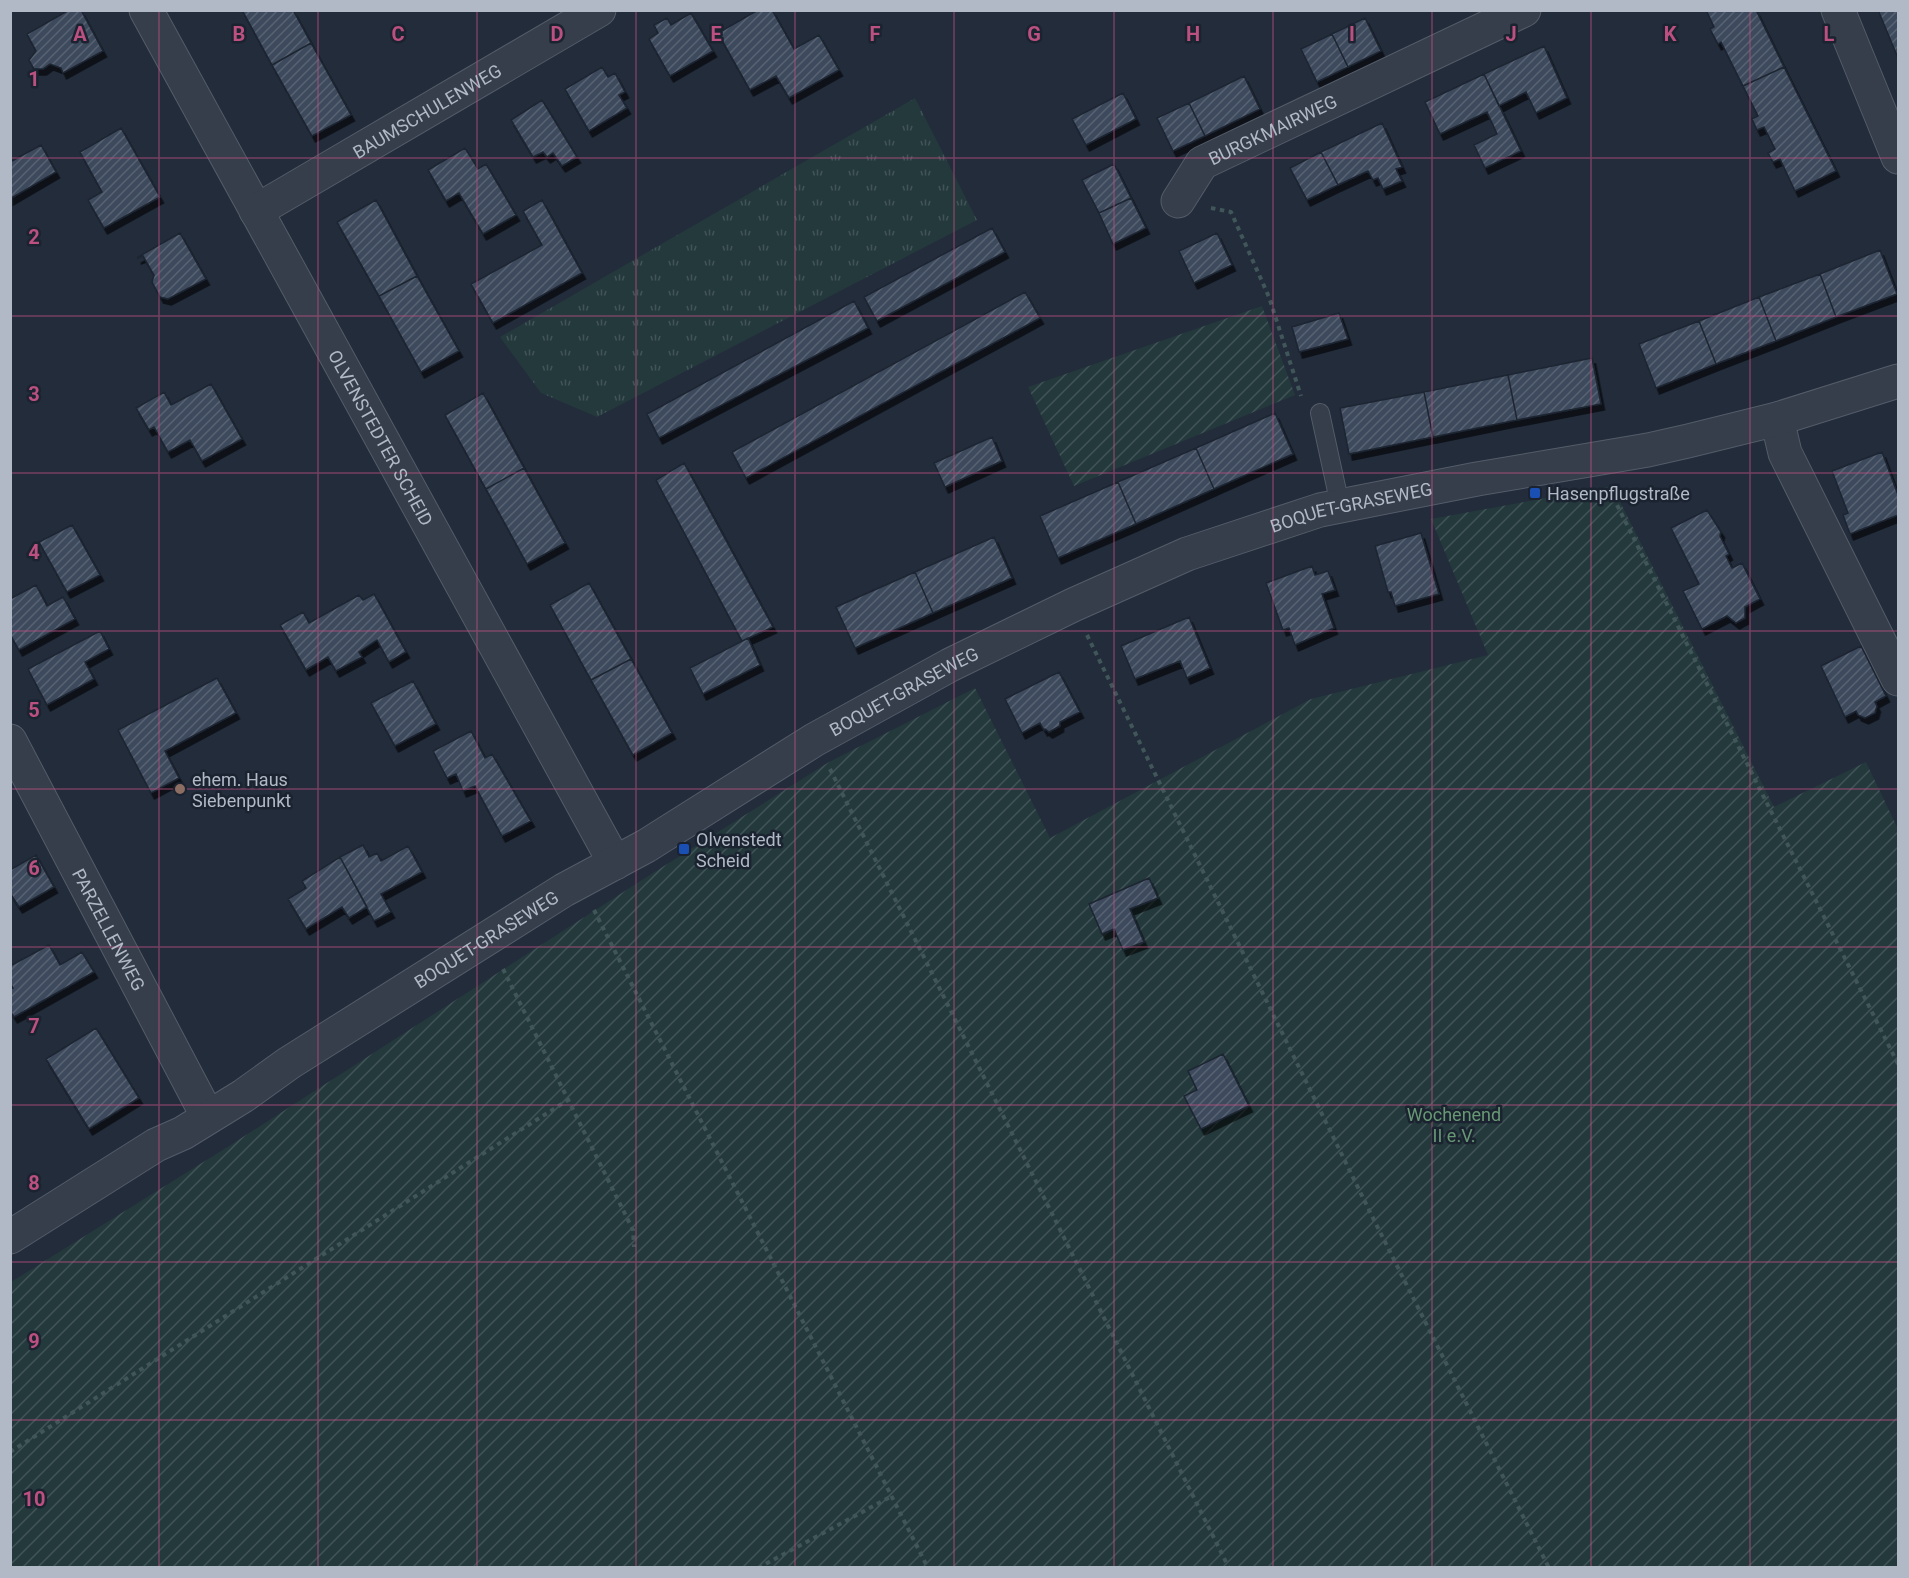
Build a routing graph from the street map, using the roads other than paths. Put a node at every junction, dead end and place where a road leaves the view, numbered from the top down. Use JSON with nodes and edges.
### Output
{"nodes":[{"id":1,"x":146,"y":10,"type":"edge"},
{"id":2,"x":599,"y":10,"type":"edge"},
{"id":3,"x":1524,"y":10,"type":"edge"},
{"id":4,"x":1838,"y":10,"type":"edge"},
{"id":5,"x":1899,"y":157,"type":"edge"},
{"id":6,"x":1179,"y":201,"type":"road end"},
{"id":7,"x":256,"y":211,"type":"junction"},
{"id":8,"x":1899,"y":381,"type":"edge"},
{"id":9,"x":1320,"y":413,"type":"road end"},
{"id":10,"x":1777,"y":419,"type":"junction"},
{"id":11,"x":1340,"y":505,"type":"junction"},
{"id":12,"x":1899,"y":679,"type":"edge"},
{"id":13,"x":10,"y":741,"type":"edge"},
{"id":14,"x":615,"y":863,"type":"junction"},
{"id":15,"x":208,"y":1117,"type":"junction"},
{"id":16,"x":10,"y":1237,"type":"edge"}],
"edges":[{"from":1,"to":7,"type":"street","name":"OLVENSTEDTER SCHEID"},
{"from":2,"to":7,"type":"street","name":"BAUMSCHULENWEG"},
{"from":3,"to":6,"type":"street","name":"BURGKMAIRWEG"},
{"from":4,"to":5,"type":"street"},
{"from":7,"to":14,"type":"street","name":"OLVENSTEDTER SCHEID"},
{"from":8,"to":10,"type":"street","name":"BOQUET-GRASEWEG"},
{"from":9,"to":11,"type":"lane"},
{"from":10,"to":11,"type":"street","name":"BOQUET-GRASEWEG"},
{"from":10,"to":12,"type":"street"},
{"from":11,"to":14,"type":"street","name":"BOQUET-GRASEWEG"},
{"from":13,"to":15,"type":"street","name":"PARZELLENWEG"},
{"from":14,"to":15,"type":"street","name":"BOQUET-GRASEWEG"},
{"from":15,"to":16,"type":"street","name":"BOQUET-GRASEWEG"}]}
